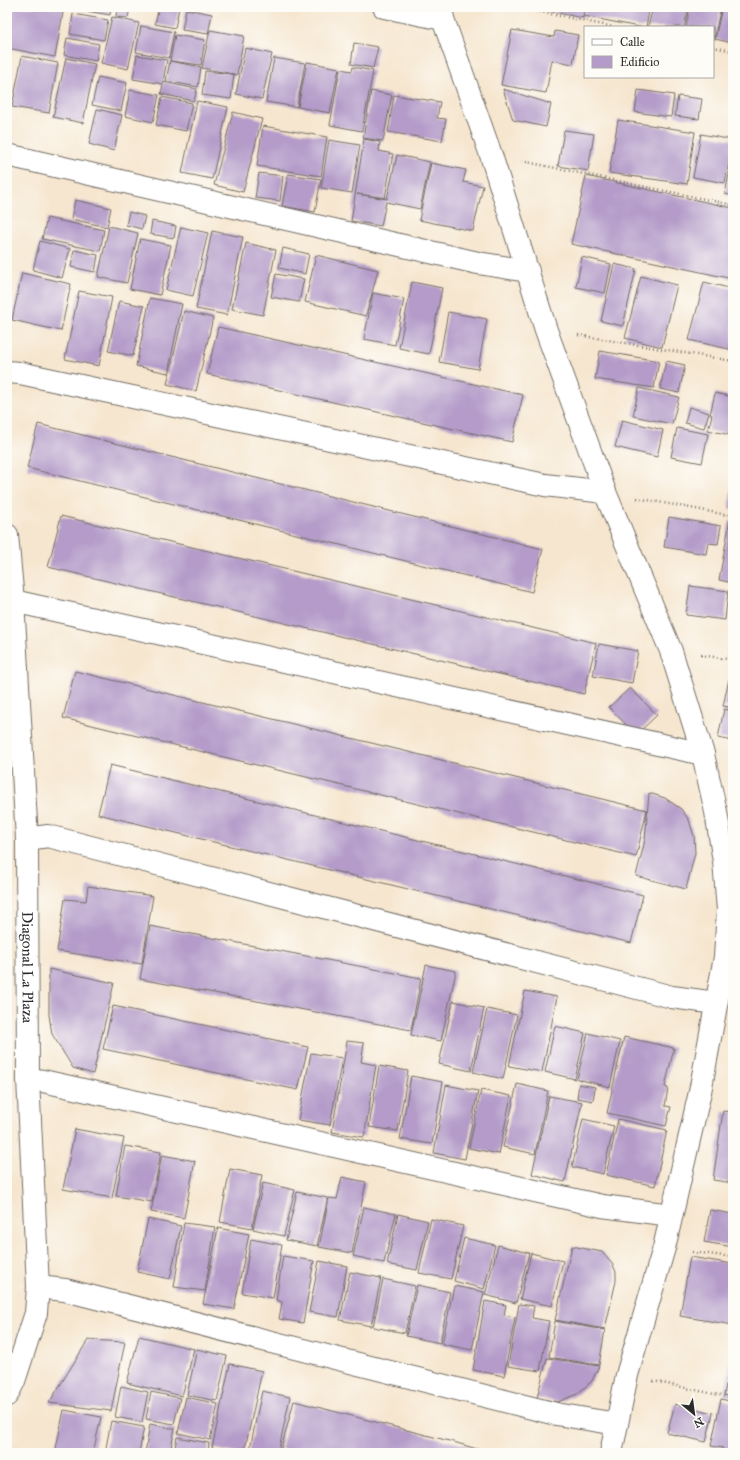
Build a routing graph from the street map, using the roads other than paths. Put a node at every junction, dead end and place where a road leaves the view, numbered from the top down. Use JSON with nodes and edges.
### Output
{"nodes":[{"id":1,"x":384,"y":7,"type":"edge"},
{"id":2,"x":442,"y":13,"type":"edge"},
{"id":3,"x":7,"y":155,"type":"edge"},
{"id":4,"x":528,"y":271,"type":"junction"},
{"id":5,"x":7,"y":372,"type":"edge"},
{"id":6,"x":605,"y":492,"type":"junction"},
{"id":7,"x":7,"y":535,"type":"edge"},
{"id":8,"x":13,"y":601,"type":"junction"},
{"id":9,"x":703,"y":754,"type":"junction"},
{"id":10,"x":27,"y":839,"type":"junction"},
{"id":11,"x":716,"y":1003,"type":"junction"},
{"id":12,"x":28,"y":1079,"type":"junction"},
{"id":13,"x":671,"y":1215,"type":"junction"},
{"id":14,"x":38,"y":1287,"type":"junction"},
{"id":15,"x":7,"y":1395,"type":"edge"},
{"id":16,"x":617,"y":1424,"type":"junction"},
{"id":17,"x":611,"y":1453,"type":"edge"}],
"edges":[{"from":1,"to":2,"type":"street"},
{"from":2,"to":4,"type":"street"},
{"from":3,"to":4,"type":"street"},
{"from":4,"to":6,"type":"street"},
{"from":5,"to":6,"type":"street"},
{"from":6,"to":9,"type":"street"},
{"from":7,"to":8,"type":"street","name":"Diagonal La Plaza"},
{"from":8,"to":9,"type":"street"},
{"from":8,"to":10,"type":"street","name":"Diagonal La Plaza"},
{"from":9,"to":11,"type":"street"},
{"from":10,"to":11,"type":"street"},
{"from":10,"to":12,"type":"street","name":"Diagonal La Plaza"},
{"from":11,"to":13,"type":"street"},
{"from":12,"to":13,"type":"street"},
{"from":12,"to":14,"type":"street","name":"Diagonal La Plaza"},
{"from":13,"to":16,"type":"street"},
{"from":14,"to":15,"type":"street","name":"Diagonal La Plaza"},
{"from":14,"to":16,"type":"street"},
{"from":16,"to":17,"type":"street"}]}
